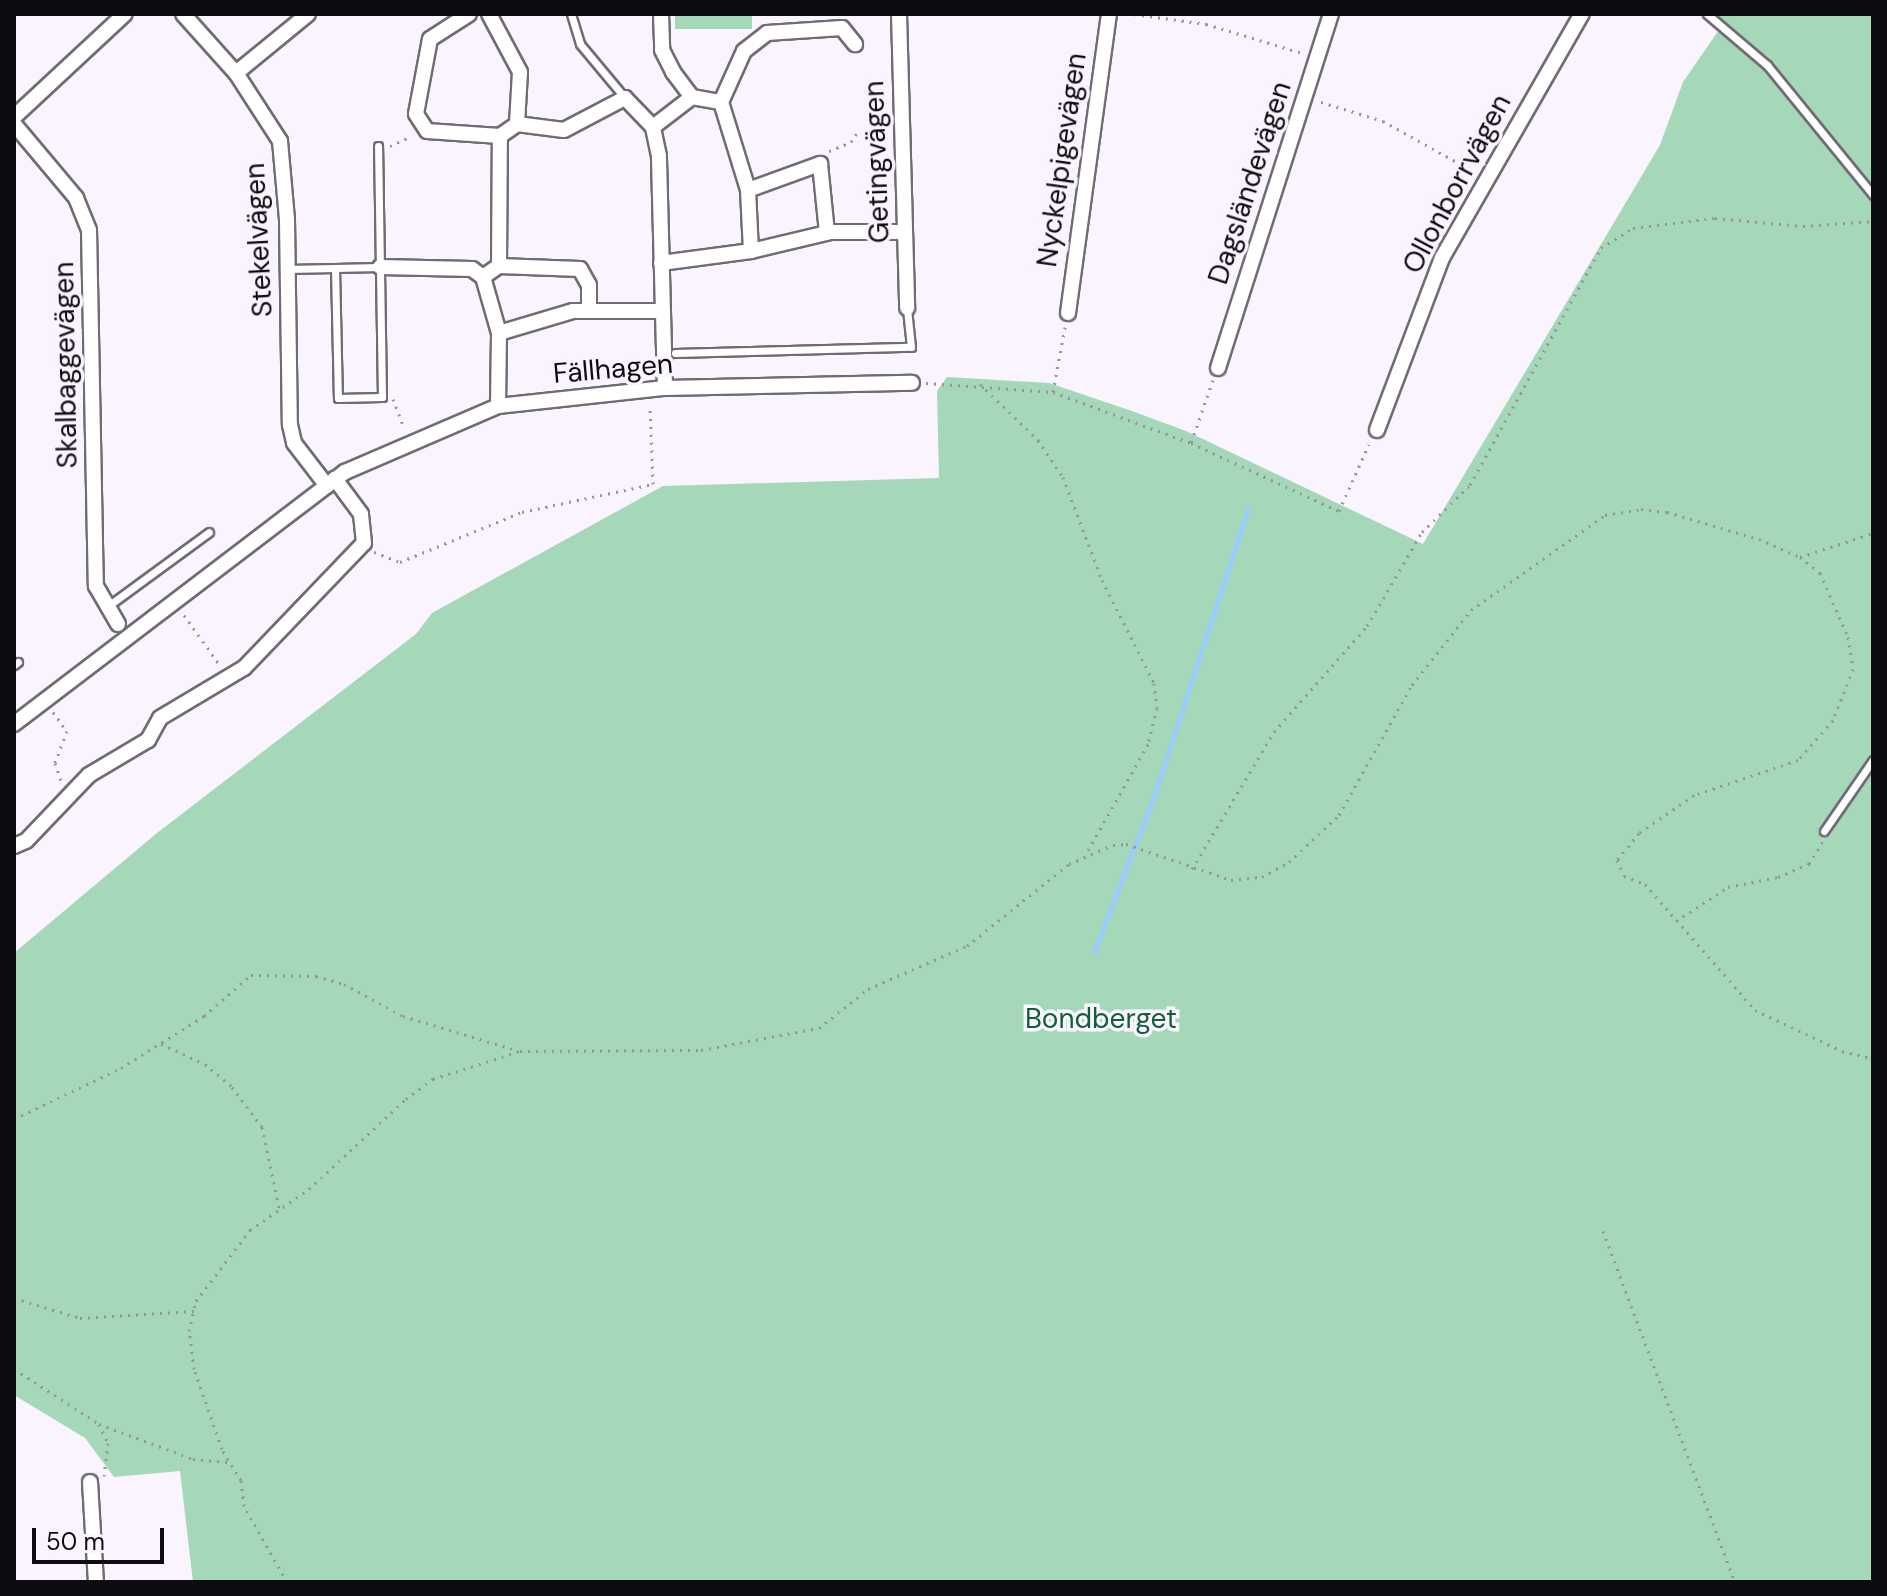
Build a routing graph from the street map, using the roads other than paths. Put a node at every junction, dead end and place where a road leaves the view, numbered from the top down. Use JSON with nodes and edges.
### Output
{"nodes":[{"id":1,"x":125,"y":14,"type":"edge"},
{"id":2,"x":183,"y":14,"type":"edge"},
{"id":3,"x":308,"y":14,"type":"edge"},
{"id":4,"x":469,"y":14,"type":"edge"},
{"id":5,"x":489,"y":14,"type":"edge"},
{"id":6,"x":571,"y":14,"type":"edge"},
{"id":7,"x":661,"y":14,"type":"edge"},
{"id":8,"x":778,"y":14,"type":"edge"},
{"id":9,"x":899,"y":14,"type":"edge"},
{"id":10,"x":1109,"y":14,"type":"edge"},
{"id":11,"x":1331,"y":14,"type":"edge"},
{"id":12,"x":1582,"y":14,"type":"edge"},
{"id":13,"x":1707,"y":14,"type":"edge"},
{"id":14,"x":776,"y":30,"type":"junction"},
{"id":15,"x":855,"y":44,"type":"dead end"},
{"id":16,"x":236,"y":73,"type":"junction"},
{"id":17,"x":692,"y":97,"type":"junction"},
{"id":18,"x":625,"y":98,"type":"junction"},
{"id":19,"x":721,"y":102,"type":"junction"},
{"id":20,"x":14,"y":117,"type":"edge"},
{"id":21,"x":14,"y":124,"type":"edge"},
{"id":22,"x":517,"y":124,"type":"junction"},
{"id":23,"x":653,"y":127,"type":"junction"},
{"id":24,"x":500,"y":136,"type":"junction"},
{"id":25,"x":378,"y":146,"type":"road end"},
{"id":26,"x":748,"y":190,"type":"junction"},
{"id":27,"x":1873,"y":195,"type":"edge"},
{"id":28,"x":905,"y":232,"type":"junction"},
{"id":29,"x":827,"y":233,"type":"junction"},
{"id":30,"x":751,"y":251,"type":"junction"},
{"id":31,"x":661,"y":263,"type":"junction"},
{"id":32,"x":499,"y":266,"type":"junction"},
{"id":33,"x":380,"y":267,"type":"junction"},
{"id":34,"x":335,"y":268,"type":"junction"},
{"id":35,"x":288,"y":269,"type":"junction"},
{"id":36,"x":483,"y":277,"type":"junction"},
{"id":37,"x":907,"y":308,"type":"joint"},
{"id":38,"x":589,"y":310,"type":"junction"},
{"id":39,"x":662,"y":311,"type":"junction"},
{"id":40,"x":1068,"y":313,"type":"road end"},
{"id":41,"x":499,"y":333,"type":"junction"},
{"id":42,"x":675,"y":353,"type":"dead end"},
{"id":43,"x":1218,"y":368,"type":"road end"},
{"id":44,"x":912,"y":383,"type":"road end"},
{"id":45,"x":665,"y":388,"type":"junction"},
{"id":46,"x":498,"y":406,"type":"junction"},
{"id":47,"x":1377,"y":430,"type":"road end"},
{"id":48,"x":331,"y":482,"type":"junction"},
{"id":49,"x":209,"y":532,"type":"dead end"},
{"id":50,"x":108,"y":606,"type":"junction"},
{"id":51,"x":118,"y":624,"type":"dead end"},
{"id":52,"x":14,"y":724,"type":"edge"},
{"id":53,"x":1873,"y":760,"type":"edge"},
{"id":54,"x":1824,"y":831,"type":"road end"},
{"id":55,"x":14,"y":846,"type":"edge"},
{"id":56,"x":90,"y":1482,"type":"road end"},
{"id":57,"x":96,"y":1582,"type":"edge"}],
"edges":[{"from":1,"to":20,"type":"street"},
{"from":2,"to":16,"type":"street","name":"Stekelvägen"},
{"from":3,"to":16,"type":"street"},
{"from":4,"to":24,"type":"street"},
{"from":5,"to":22,"type":"street"},
{"from":6,"to":18,"type":"lane"},
{"from":7,"to":17,"type":"street"},
{"from":8,"to":14,"type":"street"},
{"from":9,"to":28,"type":"street","name":"Getingvägen"},
{"from":10,"to":40,"type":"street","name":"Nyckelpigevägen"},
{"from":11,"to":43,"type":"street","name":"Dagsländevägen"},
{"from":12,"to":47,"type":"street","name":"Ollonborrvägen"},
{"from":13,"to":27,"type":"lane"},
{"from":14,"to":15,"type":"street"},
{"from":14,"to":19,"type":"street"},
{"from":16,"to":35,"type":"street","name":"Stekelvägen"},
{"from":17,"to":19,"type":"street"},
{"from":17,"to":23,"type":"street"},
{"from":18,"to":22,"type":"street"},
{"from":18,"to":23,"type":"street"},
{"from":19,"to":26,"type":"street"},
{"from":21,"to":50,"type":"street","name":"Skalbaggevägen"},
{"from":22,"to":24,"type":"street"},
{"from":23,"to":31,"type":"street"},
{"from":24,"to":32,"type":"street"},
{"from":25,"to":33,"type":"lane"},
{"from":26,"to":29,"type":"street"},
{"from":26,"to":30,"type":"street"},
{"from":28,"to":29,"type":"street"},
{"from":28,"to":37,"type":"street","name":"Getingvägen"},
{"from":29,"to":30,"type":"street"},
{"from":30,"to":31,"type":"street"},
{"from":31,"to":39,"type":"street"},
{"from":32,"to":36,"type":"street"},
{"from":32,"to":38,"type":"street"},
{"from":33,"to":34,"type":"lane"},
{"from":33,"to":34,"type":"lane"},
{"from":33,"to":36,"type":"street"},
{"from":34,"to":35,"type":"lane"},
{"from":35,"to":48,"type":"street","name":"Stekelvägen"},
{"from":36,"to":41,"type":"street"},
{"from":37,"to":42,"type":"lane"},
{"from":38,"to":39,"type":"street"},
{"from":38,"to":41,"type":"street"},
{"from":39,"to":45,"type":"street"},
{"from":41,"to":46,"type":"street"},
{"from":44,"to":45,"type":"street","name":"Fällhagen"},
{"from":45,"to":46,"type":"street","name":"Fällhagen"},
{"from":46,"to":48,"type":"street","name":"Fällhagen"},
{"from":48,"to":52,"type":"street","name":"Fällhagen"},
{"from":48,"to":55,"type":"street"},
{"from":49,"to":50,"type":"lane"},
{"from":50,"to":51,"type":"street","name":"Skalbaggevägen"},
{"from":53,"to":54,"type":"lane"},
{"from":56,"to":57,"type":"street"}]}
